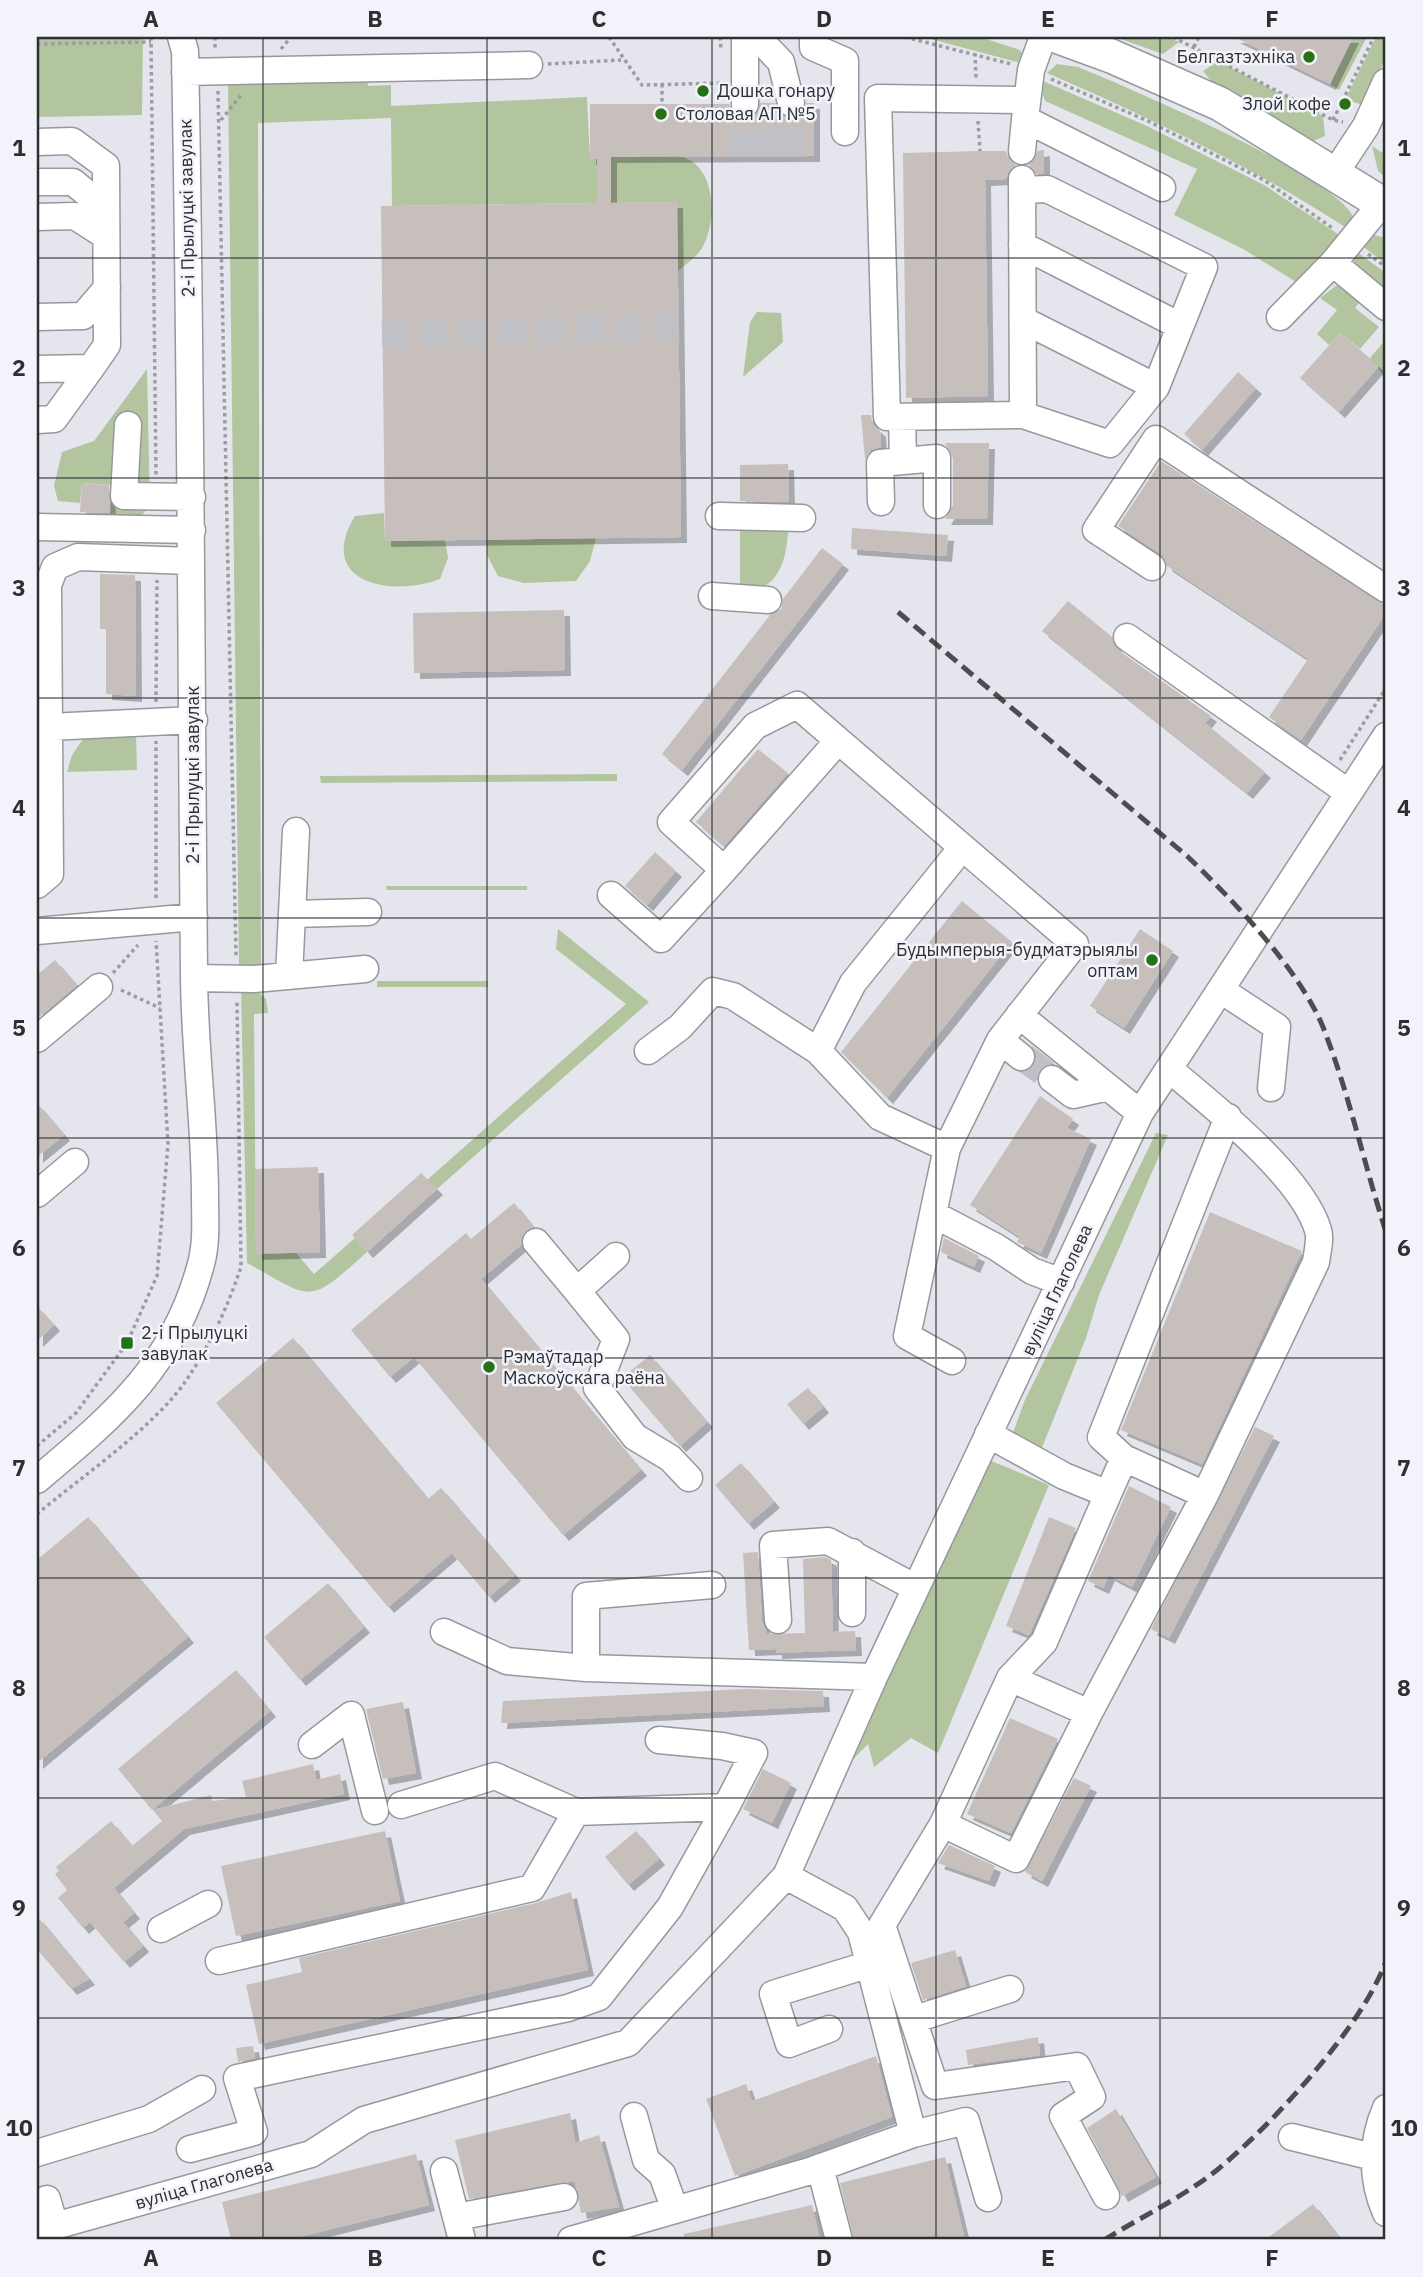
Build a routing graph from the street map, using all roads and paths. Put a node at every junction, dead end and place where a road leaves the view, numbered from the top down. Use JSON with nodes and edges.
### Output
{"nodes":[{"id":1,"x":609,"y":37,"type":"edge"},
{"id":2,"x":757,"y":37,"type":"edge"},
{"id":3,"x":813,"y":37,"type":"edge"},
{"id":4,"x":905,"y":37,"type":"edge"},
{"id":5,"x":1043,"y":37,"type":"edge"},
{"id":6,"x":1059,"y":37,"type":"edge"},
{"id":7,"x":1173,"y":37,"type":"edge"},
{"id":8,"x":1199,"y":37,"type":"edge"},
{"id":9,"x":1374,"y":37,"type":"edge"},
{"id":10,"x":151,"y":39,"type":"edge"},
{"id":11,"x":37,"y":44,"type":"edge"},
{"id":12,"x":1194,"y":47,"type":"junction"},
{"id":13,"x":185,"y":49,"type":"edge"},
{"id":14,"x":785,"y":49,"type":"edge"},
{"id":15,"x":622,"y":60,"type":"junction"},
{"id":16,"x":529,"y":65,"type":"joint"},
{"id":17,"x":1031,"y":70,"type":"junction"},
{"id":18,"x":1386,"y":82,"type":"edge"},
{"id":19,"x":662,"y":84,"type":"junction"},
{"id":20,"x":757,"y":85,"type":"edge"},
{"id":21,"x":662,"y":104,"type":"dead end"},
{"id":22,"x":1026,"y":109,"type":"junction"},
{"id":23,"x":1333,"y":120,"type":"junction"},
{"id":24,"x":1366,"y":126,"type":"junction"},
{"id":25,"x":845,"y":132,"type":"dead end"},
{"id":26,"x":37,"y":142,"type":"edge"},
{"id":27,"x":1022,"y":151,"type":"dead end"},
{"id":28,"x":1335,"y":173,"type":"junction"},
{"id":29,"x":37,"y":182,"type":"edge"},
{"id":30,"x":1161,"y":188,"type":"dead end"},
{"id":31,"x":1384,"y":204,"type":"edge"},
{"id":32,"x":106,"y":209,"type":"junction"},
{"id":33,"x":37,"y":217,"type":"edge"},
{"id":34,"x":106,"y":236,"type":"junction"},
{"id":35,"x":1351,"y":241,"type":"junction"},
{"id":36,"x":1022,"y":245,"type":"junction"},
{"id":37,"x":1333,"y":263,"type":"junction"},
{"id":38,"x":1386,"y":267,"type":"edge"},
{"id":39,"x":107,"y":288,"type":"junction"},
{"id":40,"x":1386,"y":307,"type":"edge"},
{"id":41,"x":37,"y":317,"type":"edge"},
{"id":42,"x":1280,"y":317,"type":"dead end"},
{"id":43,"x":1023,"y":320,"type":"junction"},
{"id":44,"x":1181,"y":326,"type":"junction"},
{"id":45,"x":91,"y":368,"type":"junction"},
{"id":46,"x":37,"y":369,"type":"edge"},
{"id":47,"x":1156,"y":387,"type":"junction"},
{"id":48,"x":1023,"y":415,"type":"junction"},
{"id":49,"x":902,"y":417,"type":"junction"},
{"id":50,"x":37,"y":420,"type":"edge"},
{"id":51,"x":128,"y":425,"type":"dead end"},
{"id":52,"x":903,"y":461,"type":"junction"},
{"id":53,"x":156,"y":496,"type":"junction"},
{"id":54,"x":192,"y":497,"type":"junction"},
{"id":55,"x":881,"y":502,"type":"dead end"},
{"id":56,"x":937,"y":505,"type":"dead end"},
{"id":57,"x":719,"y":516,"type":"dead end"},
{"id":58,"x":803,"y":518,"type":"dead end"},
{"id":59,"x":37,"y":527,"type":"edge"},
{"id":60,"x":192,"y":530,"type":"junction"},
{"id":61,"x":157,"y":558,"type":"junction"},
{"id":62,"x":191,"y":561,"type":"junction"},
{"id":63,"x":1152,"y":568,"type":"dead end"},
{"id":64,"x":1386,"y":589,"type":"edge"},
{"id":65,"x":712,"y":596,"type":"dead end"},
{"id":66,"x":768,"y":600,"type":"dead end"},
{"id":67,"x":1126,"y":637,"type":"dead end"},
{"id":68,"x":1386,"y":688,"type":"edge"},
{"id":69,"x":194,"y":720,"type":"junction"},
{"id":70,"x":156,"y":722,"type":"junction"},
{"id":71,"x":49,"y":727,"type":"junction"},
{"id":72,"x":1386,"y":736,"type":"edge"},
{"id":73,"x":838,"y":741,"type":"junction"},
{"id":74,"x":1328,"y":778,"type":"junction"},
{"id":75,"x":1349,"y":793,"type":"junction"},
{"id":76,"x":296,"y":831,"type":"dead end"},
{"id":77,"x":961,"y":849,"type":"junction"},
{"id":78,"x":724,"y":870,"type":"junction"},
{"id":79,"x":37,"y":885,"type":"edge"},
{"id":80,"x":611,"y":895,"type":"dead end"},
{"id":81,"x":368,"y":912,"type":"dead end"},
{"id":82,"x":292,"y":914,"type":"junction"},
{"id":83,"x":194,"y":917,"type":"junction"},
{"id":84,"x":156,"y":923,"type":"junction"},
{"id":85,"x":37,"y":931,"type":"edge"},
{"id":86,"x":365,"y":969,"type":"dead end"},
{"id":87,"x":289,"y":976,"type":"junction"},
{"id":88,"x":194,"y":978,"type":"junction"},
{"id":89,"x":102,"y":984,"type":"junction"},
{"id":90,"x":1221,"y":990,"type":"junction"},
{"id":91,"x":160,"y":1008,"type":"junction"},
{"id":92,"x":1019,"y":1015,"type":"junction"},
{"id":93,"x":37,"y":1039,"type":"edge"},
{"id":94,"x":1000,"y":1040,"type":"junction"},
{"id":95,"x":648,"y":1051,"type":"dead end"},
{"id":96,"x":818,"y":1051,"type":"junction"},
{"id":97,"x":1021,"y":1057,"type":"tunnel mouth"},
{"id":98,"x":1169,"y":1069,"type":"junction"},
{"id":99,"x":1052,"y":1079,"type":"tunnel mouth"},
{"id":100,"x":1108,"y":1087,"type":"junction"},
{"id":101,"x":1271,"y":1088,"type":"dead end"},
{"id":102,"x":1140,"y":1113,"type":"junction"},
{"id":103,"x":1228,"y":1117,"type":"junction"},
{"id":104,"x":947,"y":1148,"type":"junction"},
{"id":105,"x":75,"y":1162,"type":"dead end"},
{"id":106,"x":37,"y":1194,"type":"edge"},
{"id":107,"x":933,"y":1214,"type":"junction"},
{"id":108,"x":536,"y":1242,"type":"dead end"},
{"id":109,"x":616,"y":1256,"type":"dead end"},
{"id":110,"x":1061,"y":1282,"type":"junction"},
{"id":111,"x":577,"y":1291,"type":"junction"},
{"id":112,"x":952,"y":1361,"type":"dead end"},
{"id":113,"x":988,"y":1434,"type":"junction"},
{"id":114,"x":37,"y":1446,"type":"edge"},
{"id":115,"x":1124,"y":1458,"type":"junction"},
{"id":116,"x":689,"y":1478,"type":"dead end"},
{"id":117,"x":37,"y":1480,"type":"edge"},
{"id":118,"x":1108,"y":1494,"type":"junction"},
{"id":119,"x":1205,"y":1495,"type":"junction"},
{"id":120,"x":852,"y":1552,"type":"junction"},
{"id":121,"x":712,"y":1585,"type":"dead end"},
{"id":122,"x":916,"y":1588,"type":"junction"},
{"id":123,"x":852,"y":1613,"type":"dead end"},
{"id":124,"x":778,"y":1620,"type":"dead end"},
{"id":125,"x":444,"y":1632,"type":"dead end"},
{"id":126,"x":586,"y":1668,"type":"junction"},
{"id":127,"x":874,"y":1676,"type":"junction"},
{"id":128,"x":1010,"y":1678,"type":"junction"},
{"id":129,"x":1089,"y":1713,"type":"junction"},
{"id":130,"x":659,"y":1740,"type":"dead end"},
{"id":131,"x":312,"y":1745,"type":"dead end"},
{"id":132,"x":726,"y":1807,"type":"junction"},
{"id":133,"x":576,"y":1812,"type":"junction"},
{"id":134,"x":943,"y":1824,"type":"junction"},
{"id":135,"x":786,"y":1876,"type":"junction"},
{"id":136,"x":208,"y":1904,"type":"dead end"},
{"id":137,"x":162,"y":1929,"type":"dead end"},
{"id":138,"x":219,"y":1961,"type":"dead end"},
{"id":139,"x":870,"y":1964,"type":"junction"},
{"id":140,"x":1010,"y":1989,"type":"dead end"},
{"id":141,"x":915,"y":2019,"type":"junction"},
{"id":142,"x":829,"y":2029,"type":"dead end"},
{"id":143,"x":202,"y":2089,"type":"dead end"},
{"id":144,"x":1386,"y":2108,"type":"edge"},
{"id":145,"x":634,"y":2116,"type":"dead end"},
{"id":146,"x":913,"y":2134,"type":"junction"},
{"id":147,"x":1292,"y":2137,"type":"dead end"},
{"id":148,"x":190,"y":2149,"type":"dead end"},
{"id":149,"x":37,"y":2153,"type":"edge"},
{"id":150,"x":1373,"y":2157,"type":"junction"},
{"id":151,"x":820,"y":2167,"type":"junction"},
{"id":152,"x":444,"y":2171,"type":"dead end"},
{"id":153,"x":1106,"y":2196,"type":"dead end"},
{"id":154,"x":564,"y":2197,"type":"dead end"},
{"id":155,"x":988,"y":2198,"type":"dead end"},
{"id":156,"x":47,"y":2199,"type":"dead end"},
{"id":157,"x":675,"y":2210,"type":"junction"},
{"id":158,"x":1386,"y":2213,"type":"edge"},
{"id":159,"x":46,"y":2229,"type":"edge"},
{"id":160,"x":459,"y":2229,"type":"edge"},
{"id":161,"x":571,"y":2240,"type":"edge"},
{"id":162,"x":839,"y":2240,"type":"edge"}],
"edges":[{"from":1,"to":15,"type":"path"},
{"from":2,"to":14,"type":"street"},
{"from":3,"to":25,"type":"street"},
{"from":4,"to":17,"type":"path"},
{"from":5,"to":17,"type":"street"},
{"from":6,"to":28,"type":"main road"},
{"from":7,"to":12,"type":"path"},
{"from":8,"to":12,"type":"path"},
{"from":9,"to":23,"type":"path"},
{"from":10,"to":11,"type":"path"},
{"from":10,"to":53,"type":"path"},
{"from":12,"to":23,"type":"path"},
{"from":13,"to":16,"type":"street"},
{"from":13,"to":54,"type":"street","name":"2-і Прылуцкі завулак"},
{"from":14,"to":20,"type":"street"},
{"from":15,"to":16,"type":"path"},
{"from":15,"to":19,"type":"path"},
{"from":17,"to":22,"type":"street"},
{"from":17,"to":35,"type":"path"},
{"from":18,"to":24,"type":"street"},
{"from":19,"to":20,"type":"path"},
{"from":19,"to":21,"type":"path"},
{"from":22,"to":27,"type":"street"},
{"from":22,"to":30,"type":"street"},
{"from":22,"to":49,"type":"street"},
{"from":23,"to":24,"type":"path"},
{"from":24,"to":28,"type":"street"},
{"from":26,"to":32,"type":"street"},
{"from":28,"to":31,"type":"main road"},
{"from":29,"to":32,"type":"street"},
{"from":31,"to":35,"type":"street"},
{"from":32,"to":34,"type":"street"},
{"from":33,"to":34,"type":"street"},
{"from":34,"to":39,"type":"street"},
{"from":35,"to":37,"type":"street"},
{"from":35,"to":38,"type":"path"},
{"from":36,"to":43,"type":"street"},
{"from":36,"to":44,"type":"street"},
{"from":36,"to":44,"type":"street"},
{"from":37,"to":40,"type":"street"},
{"from":37,"to":42,"type":"street"},
{"from":39,"to":41,"type":"street"},
{"from":39,"to":45,"type":"street"},
{"from":43,"to":47,"type":"street"},
{"from":43,"to":48,"type":"street"},
{"from":44,"to":47,"type":"street"},
{"from":45,"to":46,"type":"street"},
{"from":45,"to":50,"type":"street"},
{"from":47,"to":48,"type":"street"},
{"from":48,"to":49,"type":"street"},
{"from":49,"to":52,"type":"street"},
{"from":51,"to":53,"type":"street"},
{"from":52,"to":55,"type":"street"},
{"from":52,"to":56,"type":"street"},
{"from":53,"to":54,"type":"street"},
{"from":54,"to":60,"type":"street","name":"2-і Прылуцкі завулак"},
{"from":57,"to":58,"type":"street"},
{"from":59,"to":60,"type":"street"},
{"from":60,"to":62,"type":"street","name":"2-і Прылуцкі завулак"},
{"from":61,"to":62,"type":"street"},
{"from":61,"to":70,"type":"path"},
{"from":61,"to":71,"type":"street"},
{"from":62,"to":69,"type":"street","name":"2-і Прылуцкі завулак"},
{"from":63,"to":64,"type":"street"},
{"from":65,"to":66,"type":"street"},
{"from":67,"to":74,"type":"street"},
{"from":68,"to":74,"type":"path"},
{"from":69,"to":70,"type":"street"},
{"from":69,"to":83,"type":"street","name":"2-і Прылуцкі завулак"},
{"from":70,"to":71,"type":"street"},
{"from":70,"to":84,"type":"path"},
{"from":71,"to":79,"type":"street"},
{"from":72,"to":75,"type":"street","name":"вуліца Глаголева"},
{"from":73,"to":77,"type":"street"},
{"from":73,"to":78,"type":"street"},
{"from":73,"to":78,"type":"street"},
{"from":74,"to":75,"type":"street"},
{"from":75,"to":90,"type":"street","name":"вуліца Глаголева"},
{"from":76,"to":82,"type":"street"},
{"from":77,"to":92,"type":"street"},
{"from":77,"to":96,"type":"street"},
{"from":78,"to":80,"type":"street"},
{"from":81,"to":82,"type":"street"},
{"from":82,"to":87,"type":"street"},
{"from":83,"to":84,"type":"street"},
{"from":83,"to":88,"type":"street","name":"2-і Прылуцкі завулак"},
{"from":84,"to":85,"type":"street"},
{"from":84,"to":89,"type":"path"},
{"from":84,"to":91,"type":"path"},
{"from":86,"to":87,"type":"street"},
{"from":87,"to":88,"type":"street"},
{"from":88,"to":117,"type":"street","name":"2-і Прылуцкі завулак"},
{"from":89,"to":91,"type":"path"},
{"from":89,"to":93,"type":"street"},
{"from":90,"to":98,"type":"street","name":"вуліца Глаголева"},
{"from":90,"to":101,"type":"street"},
{"from":91,"to":114,"type":"path"},
{"from":92,"to":94,"type":"street"},
{"from":92,"to":100,"type":"street"},
{"from":94,"to":97,"type":"street"},
{"from":94,"to":104,"type":"street"},
{"from":95,"to":96,"type":"street"},
{"from":96,"to":104,"type":"street"},
{"from":98,"to":102,"type":"street","name":"вуліца Глаголева"},
{"from":98,"to":103,"type":"street"},
{"from":99,"to":100,"type":"street"},
{"from":100,"to":102,"type":"street"},
{"from":102,"to":110,"type":"street","name":"вуліца Глаголева"},
{"from":103,"to":115,"type":"street"},
{"from":103,"to":119,"type":"street"},
{"from":104,"to":107,"type":"street"},
{"from":105,"to":106,"type":"street"},
{"from":107,"to":110,"type":"street"},
{"from":107,"to":112,"type":"street"},
{"from":108,"to":111,"type":"street"},
{"from":109,"to":111,"type":"street"},
{"from":110,"to":113,"type":"street","name":"вуліца Глаголева"},
{"from":111,"to":116,"type":"street"},
{"from":113,"to":118,"type":"street"},
{"from":113,"to":122,"type":"street","name":"вуліца Глаголева"},
{"from":115,"to":118,"type":"street"},
{"from":115,"to":119,"type":"street"},
{"from":118,"to":128,"type":"street"},
{"from":119,"to":129,"type":"street"},
{"from":120,"to":122,"type":"street"},
{"from":120,"to":123,"type":"street"},
{"from":120,"to":124,"type":"street"},
{"from":121,"to":126,"type":"street"},
{"from":122,"to":127,"type":"street","name":"вуліца Глаголева"},
{"from":125,"to":126,"type":"street"},
{"from":126,"to":127,"type":"street"},
{"from":127,"to":135,"type":"street","name":"вуліца Глаголева"},
{"from":128,"to":129,"type":"street"},
{"from":128,"to":134,"type":"street"},
{"from":129,"to":134,"type":"street"},
{"from":130,"to":132,"type":"street"},
{"from":131,"to":133,"type":"street"},
{"from":132,"to":133,"type":"street"},
{"from":132,"to":148,"type":"street"},
{"from":133,"to":138,"type":"street"},
{"from":134,"to":141,"type":"street"},
{"from":135,"to":139,"type":"street"},
{"from":135,"to":159,"type":"street","name":"вуліца Глаголева"},
{"from":136,"to":137,"type":"street"},
{"from":139,"to":142,"type":"street"},
{"from":139,"to":146,"type":"street"},
{"from":140,"to":141,"type":"street"},
{"from":141,"to":153,"type":"street"},
{"from":143,"to":149,"type":"street"},
{"from":144,"to":150,"type":"street"},
{"from":145,"to":157,"type":"street"},
{"from":146,"to":151,"type":"street"},
{"from":146,"to":155,"type":"street"},
{"from":147,"to":150,"type":"street"},
{"from":150,"to":158,"type":"street"},
{"from":151,"to":157,"type":"street"},
{"from":151,"to":162,"type":"street"},
{"from":152,"to":160,"type":"street"},
{"from":154,"to":160,"type":"street"},
{"from":156,"to":159,"type":"street"},
{"from":157,"to":161,"type":"street"}]}
